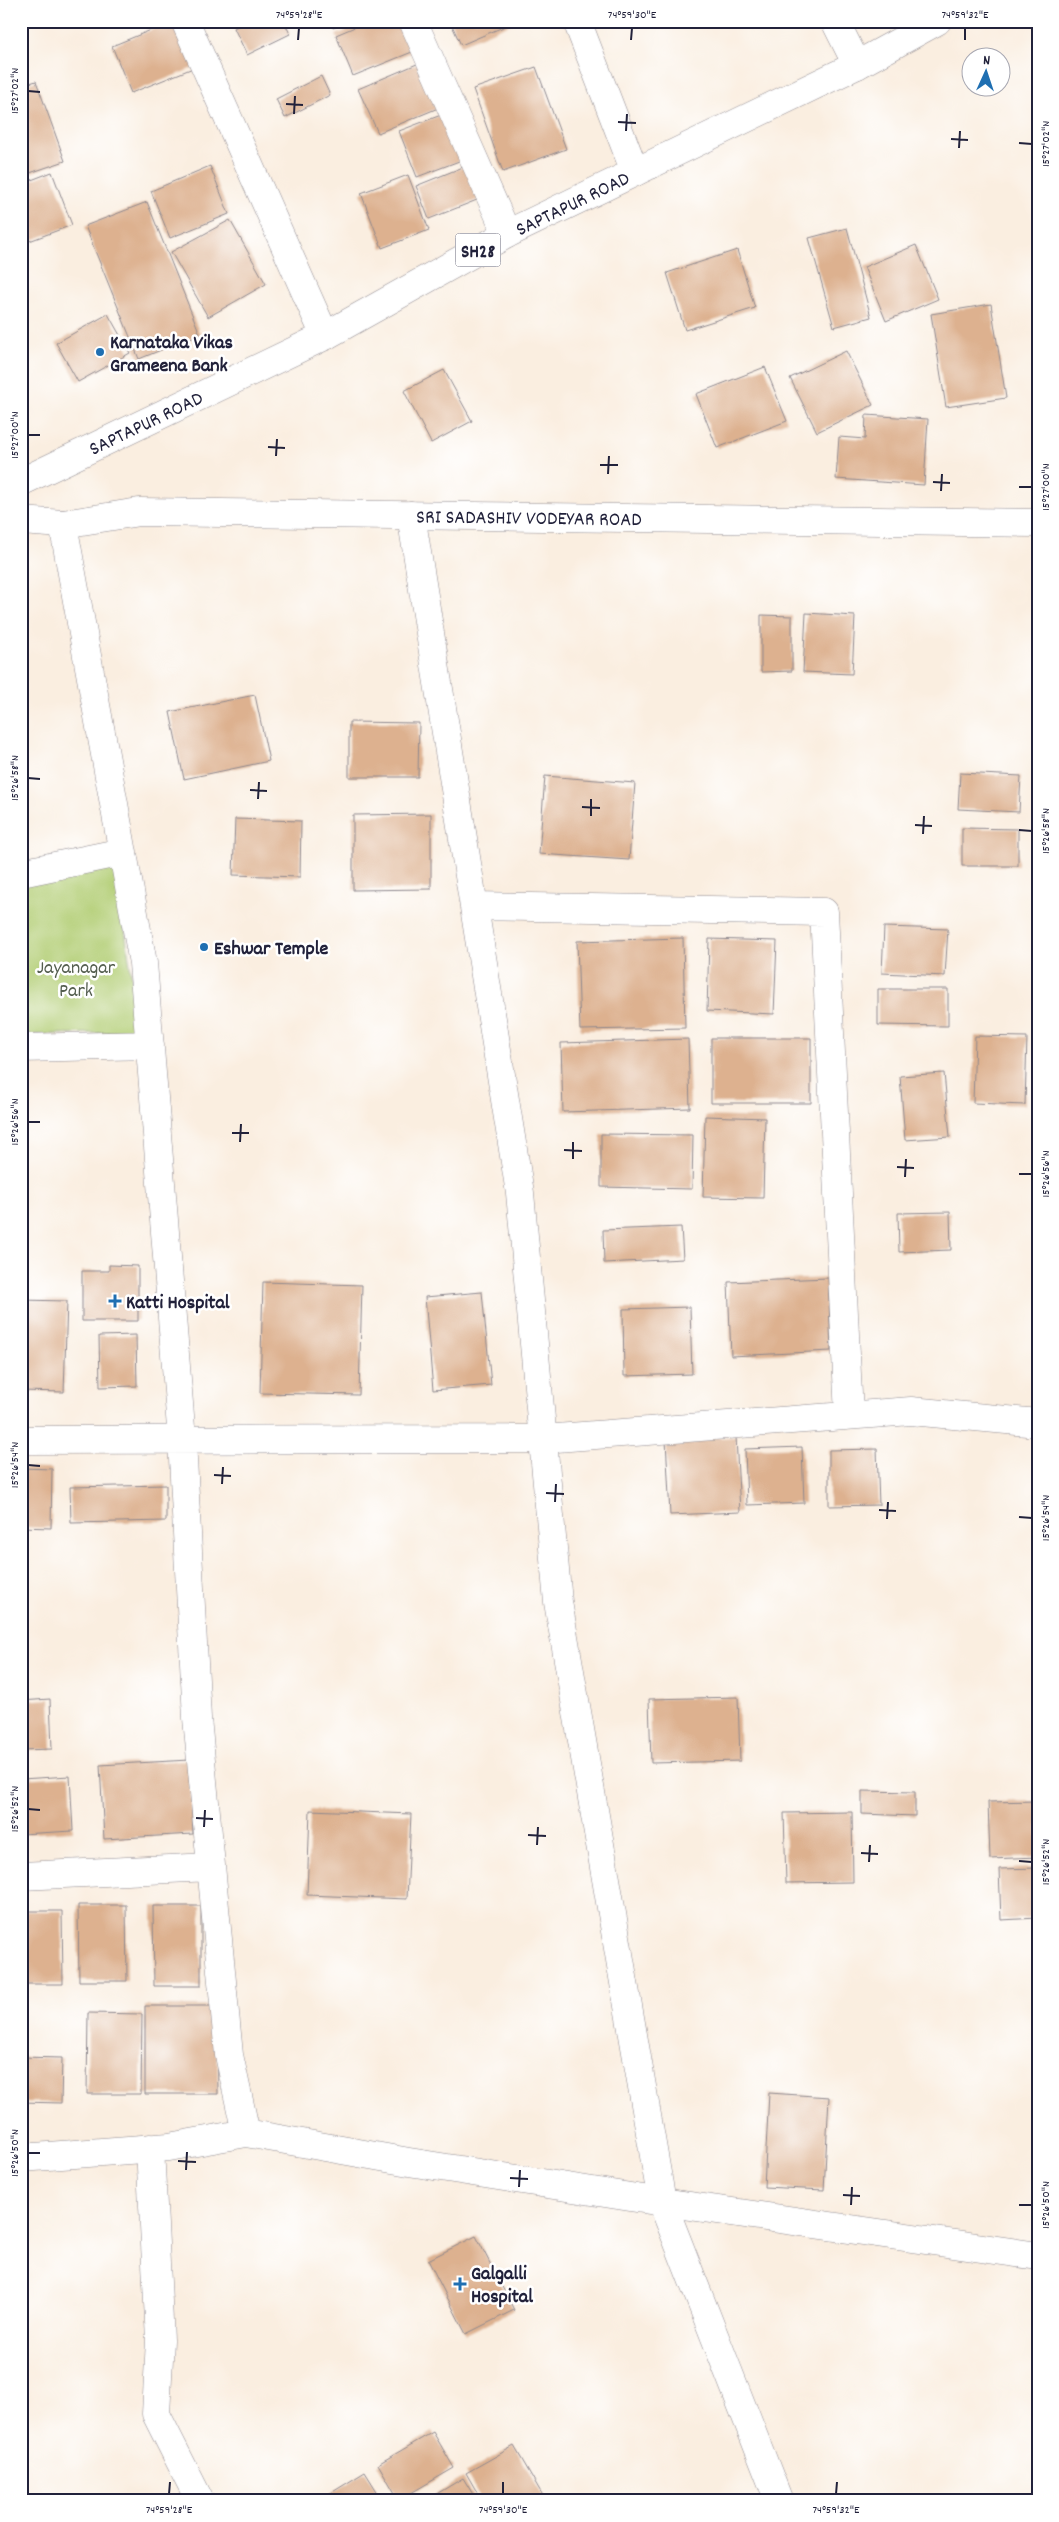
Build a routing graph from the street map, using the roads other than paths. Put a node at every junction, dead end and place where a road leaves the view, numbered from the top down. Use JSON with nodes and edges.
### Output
{"nodes":[{"id":1,"x":185,"y":21,"type":"edge"},
{"id":2,"x":413,"y":21,"type":"edge"},
{"id":3,"x":577,"y":21,"type":"edge"},
{"id":4,"x":836,"y":21,"type":"edge"},
{"id":5,"x":937,"y":21,"type":"edge"},
{"id":6,"x":858,"y":66,"type":"junction"},
{"id":7,"x":635,"y":172,"type":"junction"},
{"id":8,"x":507,"y":234,"type":"junction"},
{"id":9,"x":325,"y":336,"type":"junction"},
{"id":10,"x":21,"y":482,"type":"edge"},
{"id":11,"x":411,"y":515,"type":"junction"},
{"id":12,"x":21,"y":521,"type":"edge"},
{"id":13,"x":1038,"y":522,"type":"edge"},
{"id":14,"x":63,"y":524,"type":"junction"},
{"id":15,"x":123,"y":852,"type":"junction"},
{"id":16,"x":21,"y":873,"type":"edge"},
{"id":17,"x":474,"y":906,"type":"junction"},
{"id":18,"x":150,"y":1045,"type":"junction"},
{"id":19,"x":21,"y":1048,"type":"edge"},
{"id":20,"x":849,"y":1415,"type":"junction"},
{"id":21,"x":1038,"y":1422,"type":"edge"},
{"id":22,"x":543,"y":1439,"type":"junction"},
{"id":23,"x":21,"y":1440,"type":"edge"},
{"id":24,"x":182,"y":1440,"type":"junction"},
{"id":25,"x":211,"y":1868,"type":"junction"},
{"id":26,"x":21,"y":1876,"type":"edge"},
{"id":27,"x":246,"y":2133,"type":"junction"},
{"id":28,"x":150,"y":2148,"type":"junction"},
{"id":29,"x":21,"y":2158,"type":"edge"},
{"id":30,"x":662,"y":2202,"type":"junction"},
{"id":31,"x":1038,"y":2256,"type":"edge"},
{"id":32,"x":200,"y":2501,"type":"edge"},
{"id":33,"x":779,"y":2501,"type":"edge"}],
"edges":[{"from":1,"to":9,"type":"street"},
{"from":2,"to":8,"type":"street"},
{"from":3,"to":7,"type":"street"},
{"from":4,"to":6,"type":"street"},
{"from":5,"to":6,"type":"street","name":"SAPTAPUR ROAD","number":"SH28"},
{"from":6,"to":7,"type":"street","name":"SAPTAPUR ROAD","number":"SH28"},
{"from":7,"to":8,"type":"street","name":"SAPTAPUR ROAD","number":"SH28"},
{"from":8,"to":9,"type":"street","name":"SAPTAPUR ROAD","number":"SH28"},
{"from":9,"to":10,"type":"street","name":"SAPTAPUR ROAD","number":"SH28"},
{"from":11,"to":13,"type":"street","name":"SRI SADASHIV VODEYAR ROAD"},
{"from":11,"to":14,"type":"street","name":"SRI SADASHIV VODEYAR ROAD"},
{"from":11,"to":17,"type":"street"},
{"from":12,"to":14,"type":"street","name":"SRI SADASHIV VODEYAR ROAD"},
{"from":14,"to":15,"type":"street"},
{"from":15,"to":16,"type":"street"},
{"from":15,"to":18,"type":"street"},
{"from":17,"to":20,"type":"street"},
{"from":17,"to":22,"type":"street"},
{"from":18,"to":19,"type":"street"},
{"from":18,"to":24,"type":"street"},
{"from":20,"to":21,"type":"street"},
{"from":20,"to":22,"type":"street"},
{"from":22,"to":24,"type":"street"},
{"from":22,"to":30,"type":"street"},
{"from":23,"to":24,"type":"street"},
{"from":24,"to":25,"type":"street"},
{"from":25,"to":26,"type":"street"},
{"from":25,"to":27,"type":"street"},
{"from":27,"to":28,"type":"street"},
{"from":27,"to":30,"type":"street"},
{"from":28,"to":29,"type":"street"},
{"from":28,"to":32,"type":"street"},
{"from":30,"to":31,"type":"street"},
{"from":30,"to":33,"type":"street"}]}
